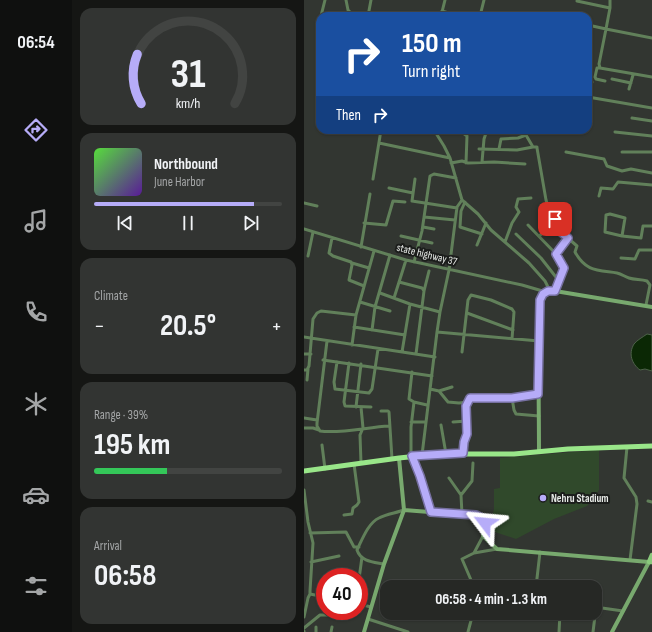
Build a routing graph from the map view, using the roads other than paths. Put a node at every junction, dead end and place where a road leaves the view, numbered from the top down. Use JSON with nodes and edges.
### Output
{"nodes":[{"id":1,"x":325,"y":0,"type":"edge"},
{"id":2,"x":346,"y":0,"type":"edge"},
{"id":3,"x":371,"y":0,"type":"edge"},
{"id":4,"x":445,"y":0,"type":"edge"},
{"id":5,"x":484,"y":0,"type":"edge"},
{"id":6,"x":610,"y":0,"type":"edge"},
{"id":7,"x":577,"y":1,"type":"dead end"},
{"id":8,"x":610,"y":8,"type":"junction"},
{"id":9,"x":442,"y":11,"type":"joint"},
{"id":10,"x":321,"y":12,"type":"edge"},
{"id":11,"x":350,"y":12,"type":"edge"},
{"id":12,"x":369,"y":12,"type":"edge"},
{"id":13,"x":445,"y":12,"type":"edge"},
{"id":14,"x":481,"y":12,"type":"edge"},
{"id":15,"x":592,"y":26,"type":"edge"},
{"id":16,"x":606,"y":29,"type":"junction"},
{"id":17,"x":652,"y":38,"type":"edge"},
{"id":18,"x":600,"y":68,"type":"junction"},
{"id":19,"x":633,"y":75,"type":"junction"},
{"id":20,"x":652,"y":77,"type":"edge"},
{"id":21,"x":612,"y":79,"type":"dead end"},
{"id":22,"x":605,"y":81,"type":"dead end"},
{"id":23,"x":631,"y":83,"type":"junction"},
{"id":24,"x":629,"y":89,"type":"dead end"},
{"id":25,"x":592,"y":98,"type":"edge"},
{"id":26,"x":652,"y":108,"type":"edge"},
{"id":27,"x":632,"y":118,"type":"dead end"},
{"id":28,"x":652,"y":121,"type":"edge"},
{"id":29,"x":615,"y":132,"type":"dead end"},
{"id":30,"x":380,"y":134,"type":"edge"},
{"id":31,"x":437,"y":134,"type":"edge"},
{"id":32,"x":464,"y":134,"type":"edge"},
{"id":33,"x":485,"y":134,"type":"edge"},
{"id":34,"x":526,"y":134,"type":"joint"},
{"id":35,"x":652,"y":136,"type":"edge"},
{"id":36,"x":379,"y":143,"type":"junction"},
{"id":37,"x":533,"y":147,"type":"junction"},
{"id":38,"x":478,"y":149,"type":"dead end"},
{"id":39,"x":483,"y":149,"type":"junction"},
{"id":40,"x":499,"y":150,"type":"junction"},
{"id":41,"x":566,"y":152,"type":"dead end"},
{"id":42,"x":622,"y":152,"type":"dead end"},
{"id":43,"x":652,"y":152,"type":"edge"},
{"id":44,"x":450,"y":158,"type":"junction"},
{"id":45,"x":482,"y":162,"type":"junction"},
{"id":46,"x":451,"y":163,"type":"junction"},
{"id":47,"x":466,"y":163,"type":"junction"},
{"id":48,"x":525,"y":164,"type":"dead end"},
{"id":49,"x":652,"y":172,"type":"edge"},
{"id":50,"x":456,"y":178,"type":"junction"},
{"id":51,"x":373,"y":179,"type":"dead end"},
{"id":52,"x":415,"y":179,"type":"dead end"},
{"id":53,"x":652,"y":185,"type":"edge"},
{"id":54,"x":389,"y":188,"type":"dead end"},
{"id":55,"x":412,"y":193,"type":"junction"},
{"id":56,"x":370,"y":194,"type":"dead end"},
{"id":57,"x":599,"y":196,"type":"dead end"},
{"id":58,"x":531,"y":198,"type":"dead end"},
{"id":59,"x":463,"y":201,"type":"junction"},
{"id":60,"x":405,"y":202,"type":"dead end"},
{"id":61,"x":304,"y":203,"type":"edge"},
{"id":62,"x":425,"y":204,"type":"junction"},
{"id":63,"x":316,"y":206,"type":"dead end"},
{"id":64,"x":457,"y":208,"type":"junction"},
{"id":65,"x":424,"y":217,"type":"junction"},
{"id":66,"x":455,"y":220,"type":"junction"},
{"id":67,"x":364,"y":223,"type":"junction"},
{"id":68,"x":486,"y":223,"type":"junction"},
{"id":69,"x":528,"y":225,"type":"dead end"},
{"id":70,"x":651,"y":225,"type":"edge"},
{"id":71,"x":422,"y":226,"type":"junction"},
{"id":72,"x":554,"y":226,"type":"junction"},
{"id":73,"x":304,"y":229,"type":"edge"},
{"id":74,"x":434,"y":229,"type":"dead end"},
{"id":75,"x":652,"y":230,"type":"edge"},
{"id":76,"x":313,"y":232,"type":"junction"},
{"id":77,"x":482,"y":234,"type":"junction"},
{"id":78,"x":516,"y":234,"type":"dead end"},
{"id":79,"x":401,"y":236,"type":"dead end"},
{"id":80,"x":539,"y":236,"type":"junction"},
{"id":81,"x":622,"y":236,"type":"junction"},
{"id":82,"x":332,"y":238,"type":"junction"},
{"id":83,"x":568,"y":238,"type":"junction"},
{"id":84,"x":419,"y":240,"type":"junction"},
{"id":85,"x":505,"y":242,"type":"junction"},
{"id":86,"x":432,"y":243,"type":"dead end"},
{"id":87,"x":477,"y":245,"type":"dead end"},
{"id":88,"x":361,"y":247,"type":"junction"},
{"id":89,"x":652,"y":250,"type":"edge"},
{"id":90,"x":374,"y":251,"type":"junction"},
{"id":91,"x":556,"y":254,"type":"junction"},
{"id":92,"x":390,"y":255,"type":"junction"},
{"id":93,"x":308,"y":256,"type":"dead end"},
{"id":94,"x":621,"y":258,"type":"dead end"},
{"id":95,"x":406,"y":260,"type":"junction"},
{"id":96,"x":414,"y":262,"type":"junction"},
{"id":97,"x":352,"y":263,"type":"junction"},
{"id":98,"x":369,"y":268,"type":"junction"},
{"id":99,"x":450,"y":270,"type":"junction"},
{"id":100,"x":429,"y":271,"type":"dead end"},
{"id":101,"x":559,"y":281,"type":"junction"},
{"id":102,"x":399,"y":282,"type":"junction"},
{"id":103,"x":364,"y":286,"type":"junction"},
{"id":104,"x":424,"y":291,"type":"junction"},
{"id":105,"x":550,"y":291,"type":"junction"},
{"id":106,"x":380,"y":293,"type":"junction"},
{"id":107,"x":394,"y":298,"type":"junction"},
{"id":108,"x":360,"y":302,"type":"junction"},
{"id":109,"x":410,"y":304,"type":"junction"},
{"id":110,"x":646,"y":305,"type":"junction"},
{"id":111,"x":375,"y":307,"type":"junction"},
{"id":112,"x":652,"y":307,"type":"edge"},
{"id":113,"x":422,"y":308,"type":"junction"},
{"id":114,"x":390,"y":310,"type":"dead end"},
{"id":115,"x":440,"y":312,"type":"junction"},
{"id":116,"x":467,"y":313,"type":"junction"},
{"id":117,"x":356,"y":315,"type":"junction"},
{"id":118,"x":354,"y":328,"type":"junction"},
{"id":119,"x":372,"y":330,"type":"junction"},
{"id":120,"x":513,"y":330,"type":"junction"},
{"id":121,"x":437,"y":332,"type":"junction"},
{"id":122,"x":464,"y":333,"type":"junction"},
{"id":123,"x":405,"y":335,"type":"junction"},
{"id":124,"x":304,"y":337,"type":"edge"},
{"id":125,"x":311,"y":339,"type":"junction"},
{"id":126,"x":512,"y":339,"type":"junction"},
{"id":127,"x":327,"y":340,"type":"junction"},
{"id":128,"x":539,"y":341,"type":"junction"},
{"id":129,"x":352,"y":345,"type":"junction"},
{"id":130,"x":378,"y":349,"type":"junction"},
{"id":131,"x":402,"y":352,"type":"junction"},
{"id":132,"x":462,"y":352,"type":"dead end"},
{"id":133,"x":304,"y":354,"type":"edge"},
{"id":134,"x":311,"y":354,"type":"junction"},
{"id":135,"x":416,"y":354,"type":"junction"},
{"id":136,"x":434,"y":357,"type":"junction"},
{"id":137,"x":324,"y":360,"type":"junction"},
{"id":138,"x":337,"y":362,"type":"junction"},
{"id":139,"x":349,"y":363,"type":"junction"},
{"id":140,"x":362,"y":364,"type":"junction"},
{"id":141,"x":375,"y":366,"type":"junction"},
{"id":142,"x":308,"y":369,"type":"junction"},
{"id":143,"x":304,"y":370,"type":"edge"},
{"id":144,"x":412,"y":372,"type":"junction"},
{"id":145,"x":432,"y":376,"type":"junction"},
{"id":146,"x":307,"y":380,"type":"dead end"},
{"id":147,"x":452,"y":387,"type":"dead end"},
{"id":148,"x":346,"y":390,"type":"junction"},
{"id":149,"x":430,"y":390,"type":"junction"},
{"id":150,"x":439,"y":391,"type":"junction"},
{"id":151,"x":358,"y":392,"type":"junction"},
{"id":152,"x":538,"y":394,"type":"junction"},
{"id":153,"x":512,"y":398,"type":"junction"},
{"id":154,"x":414,"y":402,"type":"junction"},
{"id":155,"x":468,"y":402,"type":"junction"},
{"id":156,"x":427,"y":405,"type":"junction"},
{"id":157,"x":356,"y":407,"type":"junction"},
{"id":158,"x":361,"y":407,"type":"junction"},
{"id":159,"x":371,"y":407,"type":"dead end"},
{"id":160,"x":381,"y":411,"type":"dead end"},
{"id":161,"x":539,"y":416,"type":"junction"},
{"id":162,"x":304,"y":418,"type":"edge"},
{"id":163,"x":317,"y":420,"type":"junction"},
{"id":164,"x":467,"y":421,"type":"junction"},
{"id":165,"x":411,"y":422,"type":"junction"},
{"id":166,"x":426,"y":422,"type":"junction"},
{"id":167,"x":452,"y":422,"type":"dead end"},
{"id":168,"x":441,"y":425,"type":"dead end"},
{"id":169,"x":389,"y":426,"type":"junction"},
{"id":170,"x":304,"y":428,"type":"edge"},
{"id":171,"x":362,"y":428,"type":"junction"},
{"id":172,"x":320,"y":431,"type":"junction"},
{"id":173,"x":322,"y":445,"type":"dead end"},
{"id":174,"x":652,"y":446,"type":"edge"},
{"id":175,"x":627,"y":447,"type":"junction"},
{"id":176,"x":540,"y":452,"type":"junction"},
{"id":177,"x":463,"y":453,"type":"junction"},
{"id":178,"x":446,"y":454,"type":"junction"},
{"id":179,"x":422,"y":455,"type":"junction"},
{"id":180,"x":412,"y":456,"type":"junction"},
{"id":181,"x":399,"y":458,"type":"junction"},
{"id":182,"x":392,"y":459,"type":"junction"},
{"id":183,"x":360,"y":463,"type":"junction"},
{"id":184,"x":473,"y":463,"type":"dead end"},
{"id":185,"x":354,"y":464,"type":"junction"},
{"id":186,"x":325,"y":469,"type":"junction"},
{"id":187,"x":304,"y":471,"type":"edge"},
{"id":188,"x":449,"y":478,"type":"dead end"},
{"id":189,"x":304,"y":490,"type":"edge"},
{"id":190,"x":461,"y":495,"type":"junction"},
{"id":191,"x":648,"y":501,"type":"dead end"},
{"id":192,"x":652,"y":502,"type":"edge"},
{"id":193,"x":404,"y":510,"type":"junction"},
{"id":194,"x":431,"y":512,"type":"junction"},
{"id":195,"x":462,"y":514,"type":"junction"},
{"id":196,"x":344,"y":515,"type":"dead end"},
{"id":197,"x":310,"y":533,"type":"junction"},
{"id":198,"x":483,"y":536,"type":"junction"},
{"id":199,"x":359,"y":547,"type":"junction"},
{"id":200,"x":497,"y":549,"type":"junction"},
{"id":201,"x":540,"y":552,"type":"junction"},
{"id":202,"x":474,"y":553,"type":"junction"},
{"id":203,"x":652,"y":555,"type":"edge"},
{"id":204,"x":339,"y":556,"type":"dead end"},
{"id":205,"x":362,"y":557,"type":"junction"},
{"id":206,"x":630,"y":560,"type":"junction"},
{"id":207,"x":311,"y":562,"type":"junction"},
{"id":208,"x":650,"y":562,"type":"edge"},
{"id":209,"x":384,"y":564,"type":"junction"},
{"id":210,"x":360,"y":568,"type":"edge"},
{"id":211,"x":471,"y":580,"type":"edge"},
{"id":212,"x":537,"y":580,"type":"edge"},
{"id":213,"x":310,"y":594,"type":"junction"},
{"id":214,"x":316,"y":595,"type":"edge"},
{"id":215,"x":368,"y":606,"type":"edge"},
{"id":216,"x":371,"y":607,"type":"junction"},
{"id":217,"x":602,"y":608,"type":"edge"},
{"id":218,"x":623,"y":611,"type":"junction"},
{"id":219,"x":304,"y":616,"type":"edge"},
{"id":220,"x":316,"y":618,"type":"edge"},
{"id":221,"x":368,"y":619,"type":"joint"},
{"id":222,"x":368,"y":620,"type":"edge"},
{"id":223,"x":471,"y":620,"type":"edge"},
{"id":224,"x":559,"y":620,"type":"edge"},
{"id":225,"x":594,"y":620,"type":"edge"},
{"id":226,"x":332,"y":626,"type":"dead end"},
{"id":227,"x":316,"y":627,"type":"dead end"},
{"id":228,"x":304,"y":628,"type":"edge"},
{"id":229,"x":316,"y":632,"type":"edge"},
{"id":230,"x":331,"y":632,"type":"edge"},
{"id":231,"x":364,"y":632,"type":"edge"},
{"id":232,"x":408,"y":632,"type":"edge"},
{"id":233,"x":468,"y":632,"type":"edge"},
{"id":234,"x":558,"y":632,"type":"edge"},
{"id":235,"x":593,"y":632,"type":"edge"},
{"id":236,"x":612,"y":632,"type":"edge"}],
"edges":[{"from":1,"to":10,"type":"street"},
{"from":2,"to":11,"type":"street"},
{"from":3,"to":12,"type":"street"},
{"from":4,"to":9,"type":"street"},
{"from":5,"to":14,"type":"street"},
{"from":6,"to":8,"type":"street"},
{"from":7,"to":8,"type":"street"},
{"from":8,"to":16,"type":"street"},
{"from":9,"to":13,"type":"street"},
{"from":15,"to":16,"type":"street"},
{"from":16,"to":17,"type":"street"},
{"from":16,"to":18,"type":"street"},
{"from":18,"to":19,"type":"street"},
{"from":18,"to":22,"type":"street"},
{"from":19,"to":20,"type":"street"},
{"from":19,"to":23,"type":"street"},
{"from":21,"to":23,"type":"street"},
{"from":23,"to":24,"type":"street"},
{"from":25,"to":26,"type":"street"},
{"from":27,"to":28,"type":"street"},
{"from":29,"to":35,"type":"street"},
{"from":30,"to":36,"type":"street"},
{"from":31,"to":44,"type":"street"},
{"from":32,"to":47,"type":"street"},
{"from":33,"to":39,"type":"street"},
{"from":34,"to":37,"type":"street"},
{"from":34,"to":40,"type":"street"},
{"from":36,"to":44,"type":"street"},
{"from":36,"to":51,"type":"street"},
{"from":37,"to":40,"type":"street"},
{"from":37,"to":72,"type":"street"},
{"from":38,"to":39,"type":"street"},
{"from":39,"to":40,"type":"street"},
{"from":39,"to":45,"type":"street"},
{"from":41,"to":49,"type":"street"},
{"from":42,"to":43,"type":"street"},
{"from":44,"to":46,"type":"street"},
{"from":45,"to":47,"type":"street"},
{"from":45,"to":48,"type":"street"},
{"from":46,"to":47,"type":"street"},
{"from":46,"to":50,"type":"street"},
{"from":50,"to":59,"type":"street"},
{"from":50,"to":62,"type":"street"},
{"from":52,"to":55,"type":"street"},
{"from":53,"to":57,"type":"street"},
{"from":54,"to":55,"type":"street"},
{"from":55,"to":62,"type":"street"},
{"from":56,"to":67,"type":"street"},
{"from":58,"to":85,"type":"street"},
{"from":59,"to":64,"type":"street"},
{"from":59,"to":68,"type":"street"},
{"from":59,"to":77,"type":"street"},
{"from":60,"to":67,"type":"street"},
{"from":61,"to":63,"type":"street"},
{"from":62,"to":64,"type":"street"},
{"from":62,"to":65,"type":"street"},
{"from":64,"to":66,"type":"street"},
{"from":65,"to":66,"type":"street"},
{"from":65,"to":71,"type":"street"},
{"from":66,"to":99,"type":"street"},
{"from":67,"to":88,"type":"street"},
{"from":68,"to":77,"type":"street"},
{"from":68,"to":85,"type":"street"},
{"from":69,"to":80,"type":"street"},
{"from":70,"to":75,"type":"street"},
{"from":70,"to":81,"type":"street"},
{"from":71,"to":74,"type":"street"},
{"from":71,"to":84,"type":"street"},
{"from":72,"to":80,"type":"street"},
{"from":72,"to":83,"type":"street"},
{"from":73,"to":76,"type":"street","name":"state highway 37"},
{"from":76,"to":82,"type":"street","name":"state highway 37"},
{"from":76,"to":93,"type":"street"},
{"from":77,"to":87,"type":"street"},
{"from":78,"to":101,"type":"street"},
{"from":79,"to":84,"type":"street"},
{"from":80,"to":91,"type":"street"},
{"from":81,"to":81,"type":"street"},
{"from":82,"to":88,"type":"street","name":"state highway 37"},
{"from":82,"to":97,"type":"street"},
{"from":83,"to":91,"type":"street"},
{"from":83,"to":110,"type":"street"},
{"from":84,"to":86,"type":"street"},
{"from":84,"to":96,"type":"street"},
{"from":85,"to":105,"type":"street"},
{"from":88,"to":90,"type":"street","name":"state highway 37"},
{"from":89,"to":94,"type":"street"},
{"from":90,"to":92,"type":"street","name":"state highway 37"},
{"from":90,"to":98,"type":"street"},
{"from":91,"to":101,"type":"street"},
{"from":92,"to":95,"type":"street","name":"state highway 37"},
{"from":92,"to":106,"type":"street"},
{"from":95,"to":96,"type":"street","name":"state highway 37"},
{"from":95,"to":102,"type":"street"},
{"from":96,"to":99,"type":"street","name":"state highway 37"},
{"from":97,"to":98,"type":"street"},
{"from":97,"to":103,"type":"street"},
{"from":98,"to":103,"type":"street"},
{"from":99,"to":105,"type":"street","name":"state highway 37"},
{"from":99,"to":115,"type":"street"},
{"from":100,"to":104,"type":"street"},
{"from":101,"to":105,"type":"street"},
{"from":102,"to":104,"type":"street"},
{"from":102,"to":107,"type":"street"},
{"from":103,"to":108,"type":"street"},
{"from":104,"to":113,"type":"street"},
{"from":105,"to":110,"type":"street"},
{"from":105,"to":128,"type":"street"},
{"from":106,"to":107,"type":"street"},
{"from":106,"to":111,"type":"street"},
{"from":107,"to":109,"type":"street"},
{"from":108,"to":111,"type":"street"},
{"from":108,"to":117,"type":"street"},
{"from":109,"to":113,"type":"street"},
{"from":109,"to":123,"type":"street"},
{"from":110,"to":112,"type":"street"},
{"from":111,"to":114,"type":"street"},
{"from":111,"to":119,"type":"street"},
{"from":113,"to":115,"type":"street"},
{"from":113,"to":135,"type":"street"},
{"from":115,"to":121,"type":"street"},
{"from":116,"to":120,"type":"street"},
{"from":116,"to":120,"type":"street"},
{"from":116,"to":122,"type":"street"},
{"from":117,"to":118,"type":"street"},
{"from":117,"to":125,"type":"street"},
{"from":118,"to":119,"type":"street"},
{"from":118,"to":129,"type":"street"},
{"from":119,"to":123,"type":"street"},
{"from":120,"to":126,"type":"street"},
{"from":121,"to":122,"type":"street"},
{"from":121,"to":136,"type":"street"},
{"from":122,"to":126,"type":"street"},
{"from":122,"to":132,"type":"street"},
{"from":123,"to":131,"type":"street"},
{"from":124,"to":125,"type":"street"},
{"from":125,"to":127,"type":"street"},
{"from":125,"to":134,"type":"street"},
{"from":126,"to":128,"type":"street"},
{"from":127,"to":129,"type":"street"},
{"from":127,"to":137,"type":"street"},
{"from":128,"to":152,"type":"street"},
{"from":129,"to":130,"type":"street"},
{"from":130,"to":131,"type":"street"},
{"from":130,"to":141,"type":"street"},
{"from":131,"to":135,"type":"street"},
{"from":133,"to":134,"type":"street"},
{"from":134,"to":142,"type":"street"},
{"from":135,"to":136,"type":"street"},
{"from":136,"to":145,"type":"street"},
{"from":137,"to":138,"type":"street"},
{"from":137,"to":163,"type":"street"},
{"from":138,"to":139,"type":"street"},
{"from":138,"to":148,"type":"street"},
{"from":139,"to":140,"type":"street"},
{"from":139,"to":148,"type":"street"},
{"from":140,"to":141,"type":"street"},
{"from":140,"to":151,"type":"street"},
{"from":141,"to":144,"type":"street"},
{"from":141,"to":151,"type":"street"},
{"from":142,"to":143,"type":"street"},
{"from":142,"to":146,"type":"street"},
{"from":144,"to":145,"type":"street"},
{"from":144,"to":154,"type":"street"},
{"from":145,"to":149,"type":"street"},
{"from":147,"to":150,"type":"street"},
{"from":148,"to":151,"type":"street"},
{"from":148,"to":157,"type":"street"},
{"from":149,"to":150,"type":"street"},
{"from":149,"to":156,"type":"street"},
{"from":150,"to":155,"type":"street"},
{"from":151,"to":157,"type":"street"},
{"from":152,"to":153,"type":"street"},
{"from":152,"to":161,"type":"street"},
{"from":153,"to":155,"type":"street"},
{"from":153,"to":161,"type":"street"},
{"from":154,"to":156,"type":"street"},
{"from":154,"to":165,"type":"street"},
{"from":155,"to":164,"type":"street"},
{"from":156,"to":166,"type":"street"},
{"from":157,"to":158,"type":"street"},
{"from":158,"to":159,"type":"street"},
{"from":158,"to":171,"type":"street"},
{"from":160,"to":169,"type":"street"},
{"from":161,"to":176,"type":"street"},
{"from":162,"to":163,"type":"street"},
{"from":163,"to":172,"type":"street"},
{"from":164,"to":167,"type":"street"},
{"from":164,"to":177,"type":"street"},
{"from":165,"to":166,"type":"street"},
{"from":165,"to":180,"type":"street"},
{"from":166,"to":179,"type":"street"},
{"from":168,"to":178,"type":"street"},
{"from":169,"to":171,"type":"street"},
{"from":169,"to":182,"type":"street"},
{"from":170,"to":172,"type":"street"},
{"from":171,"to":172,"type":"street"},
{"from":171,"to":183,"type":"street"},
{"from":173,"to":186,"type":"street"},
{"from":174,"to":175,"type":"highway"},
{"from":175,"to":176,"type":"highway"},
{"from":175,"to":206,"type":"street"},
{"from":176,"to":177,"type":"highway"},
{"from":177,"to":178,"type":"highway"},
{"from":178,"to":179,"type":"highway"},
{"from":179,"to":180,"type":"highway"},
{"from":180,"to":181,"type":"highway"},
{"from":180,"to":194,"type":"street"},
{"from":181,"to":182,"type":"highway"},
{"from":181,"to":193,"type":"street"},
{"from":182,"to":183,"type":"highway"},
{"from":183,"to":185,"type":"highway"},
{"from":184,"to":190,"type":"street"},
{"from":185,"to":186,"type":"highway"},
{"from":185,"to":196,"type":"street"},
{"from":186,"to":187,"type":"highway"},
{"from":188,"to":190,"type":"street"},
{"from":189,"to":197,"type":"street"},
{"from":190,"to":195,"type":"street"},
{"from":191,"to":192,"type":"street"},
{"from":193,"to":194,"type":"street"},
{"from":193,"to":199,"type":"street"},
{"from":193,"to":209,"type":"street"},
{"from":194,"to":195,"type":"street"},
{"from":195,"to":198,"type":"street"},
{"from":197,"to":199,"type":"street"},
{"from":197,"to":207,"type":"street"},
{"from":198,"to":200,"type":"street"},
{"from":198,"to":202,"type":"street"},
{"from":199,"to":205,"type":"street"},
{"from":200,"to":201,"type":"street"},
{"from":200,"to":202,"type":"street"},
{"from":201,"to":206,"type":"street"},
{"from":201,"to":212,"type":"street"},
{"from":202,"to":211,"type":"street"},
{"from":203,"to":208,"type":"main road"},
{"from":204,"to":207,"type":"street"},
{"from":205,"to":209,"type":"street"},
{"from":205,"to":210,"type":"street"},
{"from":206,"to":208,"type":"street"},
{"from":207,"to":213,"type":"street"},
{"from":208,"to":218,"type":"street"},
{"from":209,"to":216,"type":"street"},
{"from":213,"to":214,"type":"street"},
{"from":213,"to":219,"type":"street"},
{"from":215,"to":216,"type":"street"},
{"from":216,"to":221,"type":"street"},
{"from":217,"to":218,"type":"street"},
{"from":218,"to":236,"type":"street"},
{"from":220,"to":228,"type":"street"},
{"from":221,"to":232,"type":"street"},
{"from":222,"to":231,"type":"street"},
{"from":223,"to":233,"type":"street"},
{"from":224,"to":234,"type":"street"},
{"from":225,"to":235,"type":"street"},
{"from":226,"to":230,"type":"street"},
{"from":227,"to":229,"type":"street"}]}
